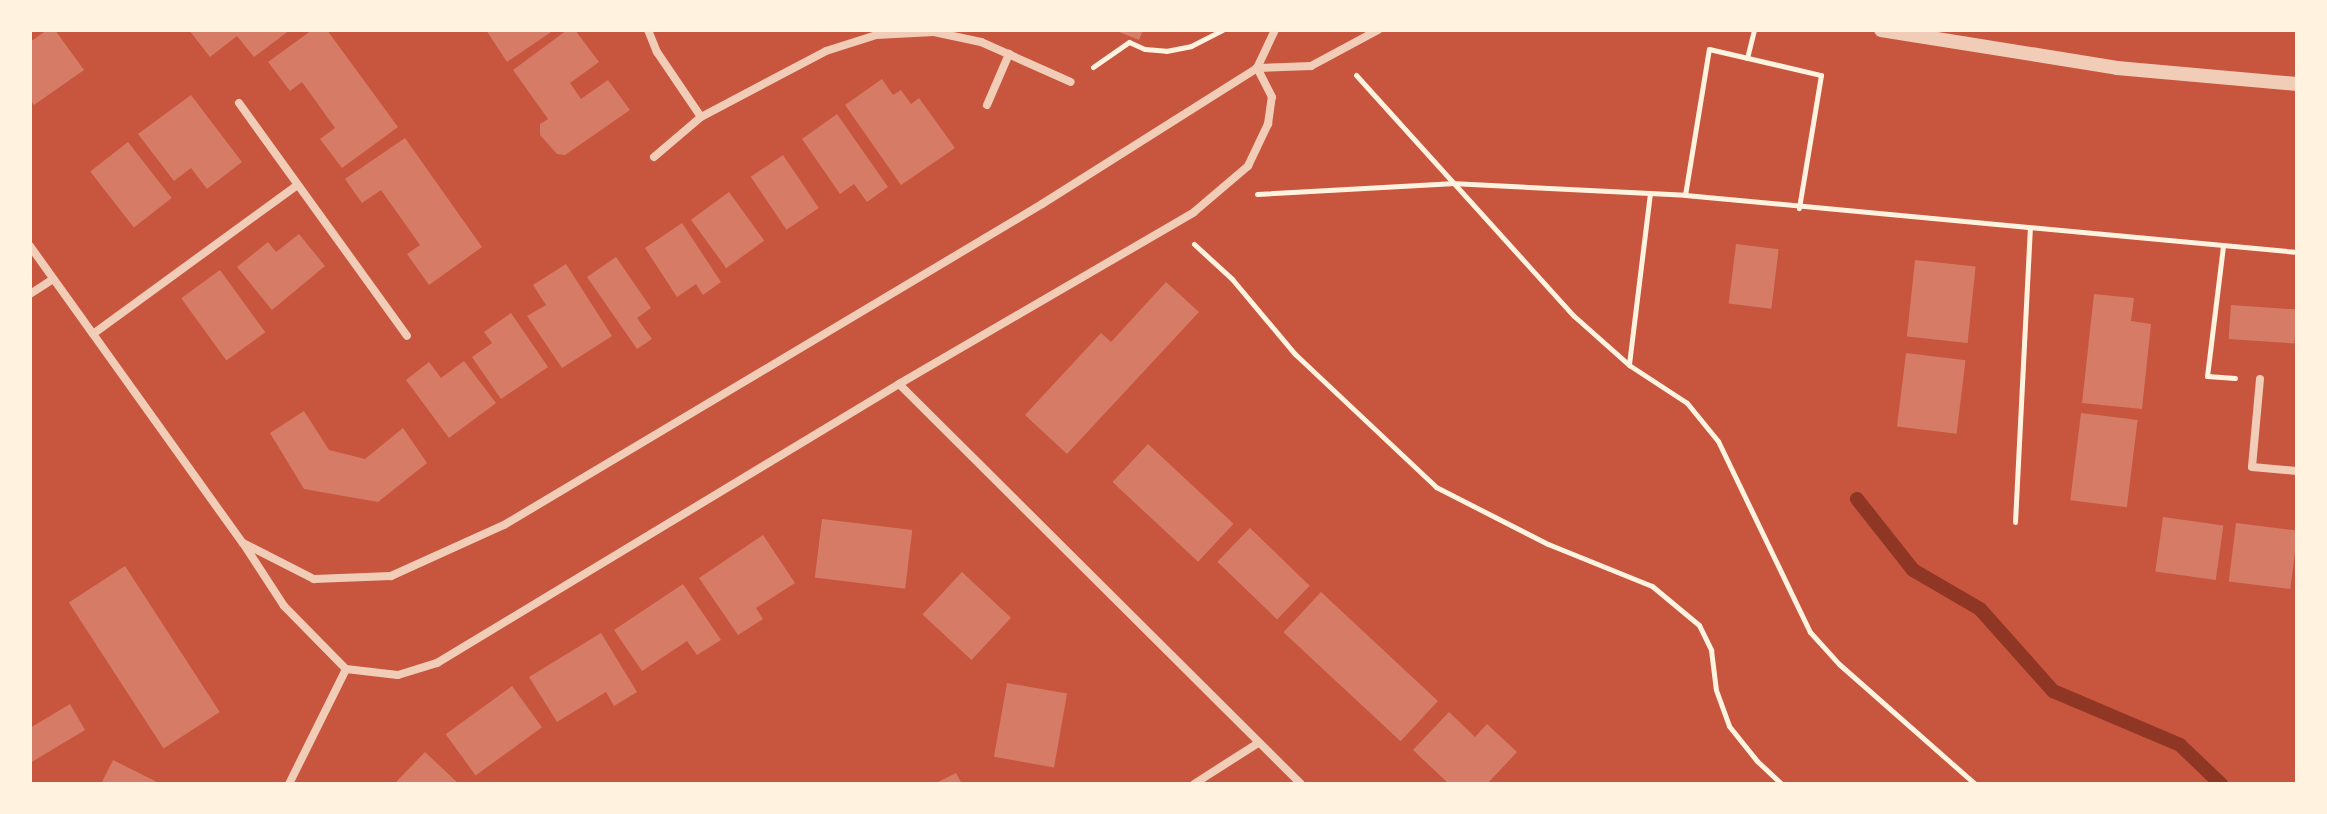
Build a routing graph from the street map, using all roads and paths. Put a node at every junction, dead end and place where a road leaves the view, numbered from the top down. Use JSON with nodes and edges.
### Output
{"nodes":[{"id":1,"x":648,"y":30,"type":"edge"},
{"id":2,"x":1222,"y":30,"type":"edge"},
{"id":3,"x":1275,"y":30,"type":"edge"},
{"id":4,"x":1378,"y":30,"type":"edge"},
{"id":5,"x":1754,"y":30,"type":"edge"},
{"id":6,"x":1881,"y":30,"type":"edge"},
{"id":7,"x":1009,"y":54,"type":"junction"},
{"id":8,"x":1747,"y":58,"type":"junction"},
{"id":9,"x":1257,"y":68,"type":"junction"},
{"id":10,"x":1356,"y":75,"type":"dead end"},
{"id":11,"x":1071,"y":82,"type":"joint"},
{"id":12,"x":2297,"y":84,"type":"edge"},
{"id":13,"x":239,"y":103,"type":"dead end"},
{"id":14,"x":987,"y":105,"type":"dead end"},
{"id":15,"x":701,"y":117,"type":"junction"},
{"id":16,"x":654,"y":157,"type":"dead end"},
{"id":17,"x":1451,"y":183,"type":"junction"},
{"id":18,"x":297,"y":185,"type":"junction"},
{"id":19,"x":1253,"y":194,"type":"dead end"},
{"id":20,"x":1650,"y":194,"type":"junction"},
{"id":21,"x":1685,"y":195,"type":"junction"},
{"id":22,"x":1799,"y":209,"type":"junction"},
{"id":23,"x":2030,"y":227,"type":"junction"},
{"id":24,"x":1193,"y":243,"type":"dead end"},
{"id":25,"x":30,"y":246,"type":"edge"},
{"id":26,"x":2223,"y":246,"type":"junction"},
{"id":27,"x":2297,"y":252,"type":"edge"},
{"id":28,"x":53,"y":279,"type":"junction"},
{"id":29,"x":30,"y":294,"type":"edge"},
{"id":30,"x":93,"y":334,"type":"junction"},
{"id":31,"x":407,"y":336,"type":"dead end"},
{"id":32,"x":1629,"y":365,"type":"junction"},
{"id":33,"x":2260,"y":379,"type":"joint"},
{"id":34,"x":899,"y":384,"type":"junction"},
{"id":35,"x":2297,"y":471,"type":"edge"},
{"id":36,"x":2015,"y":522,"type":"dead end"},
{"id":37,"x":243,"y":543,"type":"junction"},
{"id":38,"x":346,"y":669,"type":"junction"},
{"id":39,"x":1258,"y":743,"type":"junction"},
{"id":40,"x":289,"y":784,"type":"edge"},
{"id":41,"x":1194,"y":784,"type":"edge"},
{"id":42,"x":1301,"y":784,"type":"edge"},
{"id":43,"x":1782,"y":784,"type":"edge"},
{"id":44,"x":1975,"y":784,"type":"edge"}],
"edges":[{"from":1,"to":15,"type":"street"},
{"from":2,"to":11,"type":"path"},
{"from":3,"to":9,"type":"street"},
{"from":4,"to":9,"type":"street"},
{"from":5,"to":8,"type":"path"},
{"from":6,"to":12,"type":"street"},
{"from":7,"to":11,"type":"street"},
{"from":7,"to":14,"type":"street"},
{"from":7,"to":15,"type":"street"},
{"from":8,"to":21,"type":"path"},
{"from":8,"to":22,"type":"path"},
{"from":9,"to":34,"type":"street"},
{"from":9,"to":37,"type":"street"},
{"from":10,"to":17,"type":"path"},
{"from":13,"to":18,"type":"street"},
{"from":15,"to":16,"type":"street"},
{"from":17,"to":19,"type":"path"},
{"from":17,"to":20,"type":"path"},
{"from":17,"to":32,"type":"path"},
{"from":18,"to":30,"type":"street"},
{"from":18,"to":31,"type":"street"},
{"from":20,"to":21,"type":"path"},
{"from":20,"to":32,"type":"path"},
{"from":21,"to":22,"type":"path"},
{"from":22,"to":23,"type":"path"},
{"from":23,"to":26,"type":"path"},
{"from":23,"to":36,"type":"path"},
{"from":24,"to":43,"type":"path"},
{"from":25,"to":28,"type":"street"},
{"from":26,"to":27,"type":"path"},
{"from":26,"to":33,"type":"path"},
{"from":28,"to":29,"type":"street"},
{"from":28,"to":30,"type":"street"},
{"from":30,"to":37,"type":"street"},
{"from":32,"to":44,"type":"path"},
{"from":33,"to":35,"type":"street"},
{"from":34,"to":38,"type":"street"},
{"from":34,"to":39,"type":"street"},
{"from":37,"to":38,"type":"street"},
{"from":38,"to":40,"type":"street"},
{"from":39,"to":41,"type":"street"},
{"from":39,"to":42,"type":"street"}]}
